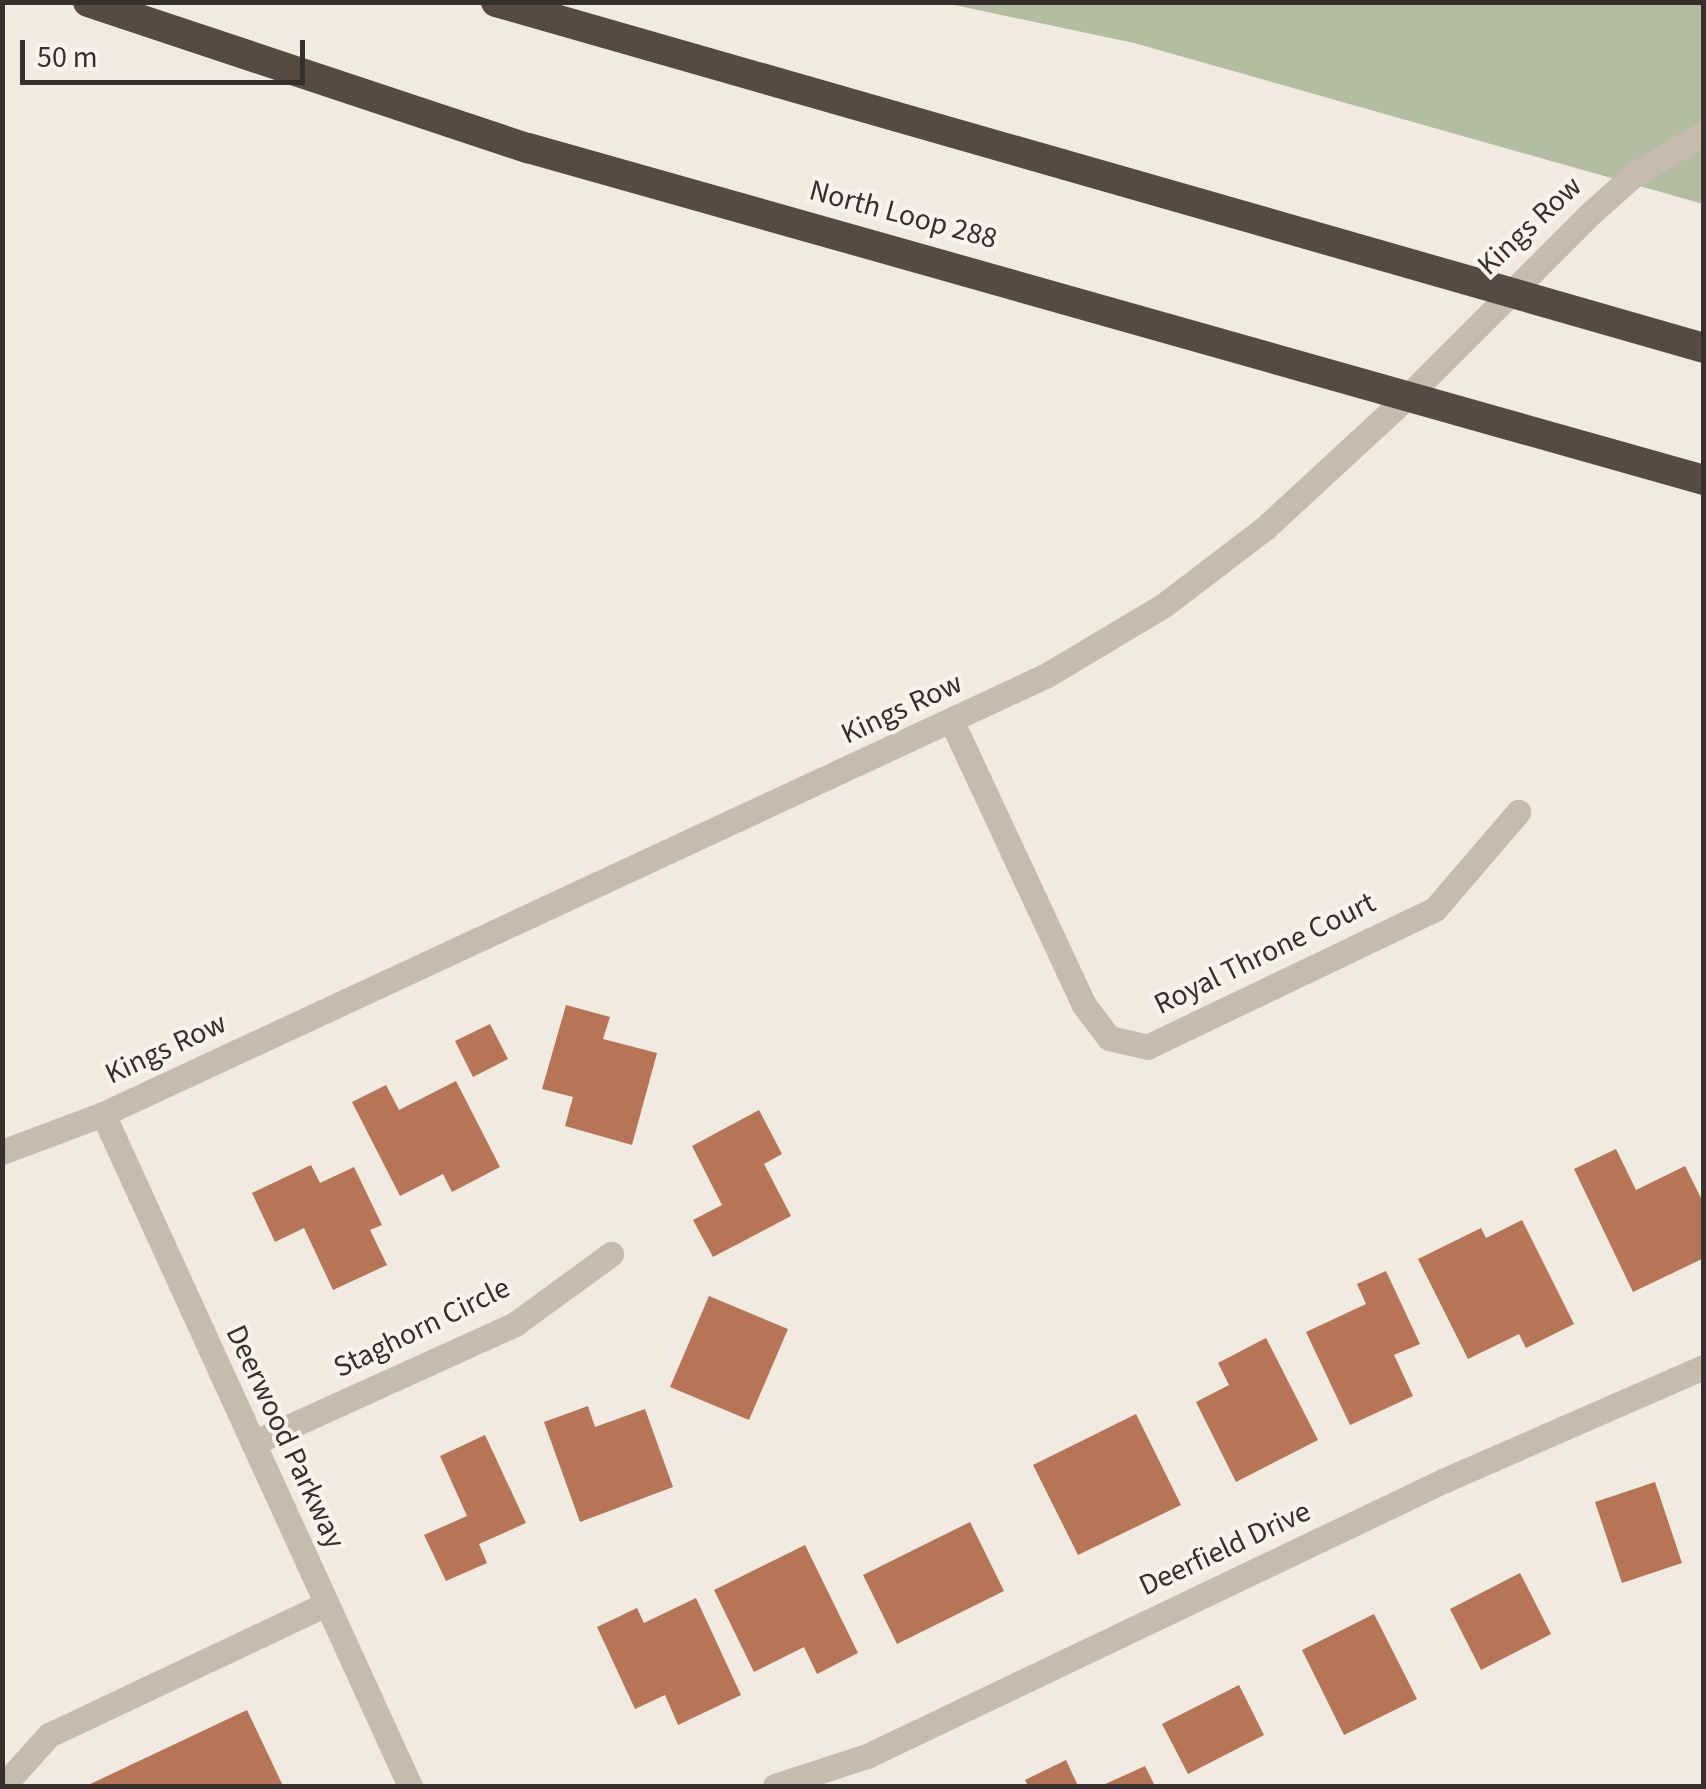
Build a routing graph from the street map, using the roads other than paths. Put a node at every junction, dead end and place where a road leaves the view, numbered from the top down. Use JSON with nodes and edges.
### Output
{"nodes":[{"id":1,"x":88,"y":2,"type":"edge"},
{"id":2,"x":496,"y":2,"type":"edge"},
{"id":3,"x":1704,"y":133,"type":"edge"},
{"id":4,"x":1503,"y":294,"type":"junction"},
{"id":5,"x":1704,"y":348,"type":"edge"},
{"id":6,"x":1408,"y":396,"type":"junction"},
{"id":7,"x":1704,"y":480,"type":"edge"},
{"id":8,"x":952,"y":722,"type":"junction"},
{"id":9,"x":1518,"y":812,"type":"dead end"},
{"id":10,"x":103,"y":1114,"type":"junction"},
{"id":11,"x":2,"y":1152,"type":"edge"},
{"id":12,"x":610,"y":1254,"type":"dead end"},
{"id":13,"x":1704,"y":1368,"type":"edge"},
{"id":14,"x":253,"y":1443,"type":"junction"},
{"id":15,"x":326,"y":1604,"type":"junction"},
{"id":16,"x":3,"y":1786,"type":"edge"},
{"id":17,"x":410,"y":1786,"type":"edge"},
{"id":18,"x":775,"y":1786,"type":"edge"}],
"edges":[{"from":1,"to":6,"type":"highway","name":"North Loop 288"},
{"from":2,"to":4,"type":"highway"},
{"from":3,"to":4,"type":"street","name":"Kings Row"},
{"from":4,"to":5,"type":"highway"},
{"from":4,"to":6,"type":"street","name":"Kings Row"},
{"from":6,"to":7,"type":"highway","name":"North Loop 288"},
{"from":6,"to":8,"type":"street","name":"Kings Row"},
{"from":8,"to":9,"type":"street","name":"Royal Throne Court"},
{"from":8,"to":10,"type":"street","name":"Kings Row"},
{"from":10,"to":11,"type":"street","name":"Kings Row"},
{"from":10,"to":14,"type":"street","name":"Deerwood Parkway"},
{"from":12,"to":14,"type":"street","name":"Staghorn Circle"},
{"from":13,"to":18,"type":"street","name":"Deerfield Drive"},
{"from":14,"to":15,"type":"street","name":"Deerwood Parkway"},
{"from":15,"to":16,"type":"street"},
{"from":15,"to":17,"type":"street","name":"Deerwood Parkway"}]}
